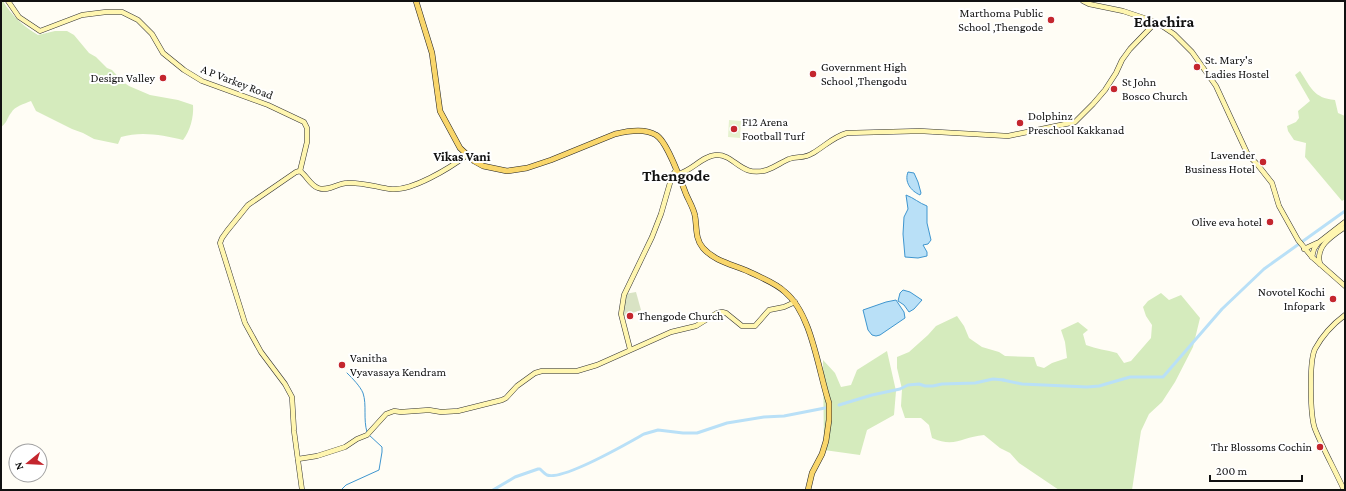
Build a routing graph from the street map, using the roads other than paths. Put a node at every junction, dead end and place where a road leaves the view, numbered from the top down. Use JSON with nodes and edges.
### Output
{"nodes":[{"id":1,"x":8,"y":1,"type":"edge"},
{"id":2,"x":416,"y":1,"type":"edge"},
{"id":3,"x":1083,"y":1,"type":"edge"},
{"id":4,"x":1156,"y":22,"type":"junction"},
{"id":5,"x":467,"y":155,"type":"junction"},
{"id":6,"x":300,"y":171,"type":"junction"},
{"id":7,"x":677,"y":172,"type":"junction"},
{"id":8,"x":1345,"y":222,"type":"edge"},
{"id":9,"x":1345,"y":227,"type":"edge"},
{"id":10,"x":1318,"y":243,"type":"junction"},
{"id":11,"x":1304,"y":248,"type":"junction"},
{"id":12,"x":1312,"y":257,"type":"junction"},
{"id":13,"x":1320,"y":265,"type":"junction"},
{"id":14,"x":1345,"y":286,"type":"edge"},
{"id":15,"x":795,"y":302,"type":"junction"},
{"id":16,"x":1345,"y":315,"type":"edge"},
{"id":17,"x":630,"y":350,"type":"junction"},
{"id":18,"x":298,"y":459,"type":"junction"},
{"id":19,"x":302,"y":490,"type":"edge"},
{"id":20,"x":808,"y":490,"type":"edge"},
{"id":21,"x":1344,"y":490,"type":"edge"}],
"edges":[{"from":1,"to":6,"type":"main road","name":"A P Varkey Road"},
{"from":2,"to":5,"type":"main road"},
{"from":3,"to":4,"type":"main road"},
{"from":4,"to":7,"type":"main road"},
{"from":4,"to":11,"type":"main road"},
{"from":5,"to":6,"type":"main road"},
{"from":5,"to":7,"type":"main road"},
{"from":6,"to":18,"type":"main road"},
{"from":7,"to":15,"type":"main road"},
{"from":7,"to":17,"type":"main road"},
{"from":8,"to":10,"type":"main road"},
{"from":9,"to":13,"type":"main road"},
{"from":10,"to":11,"type":"main road"},
{"from":10,"to":12,"type":"main road"},
{"from":11,"to":12,"type":"main road"},
{"from":12,"to":13,"type":"main road"},
{"from":13,"to":14,"type":"main road"},
{"from":15,"to":17,"type":"main road"},
{"from":15,"to":20,"type":"main road"},
{"from":16,"to":21,"type":"main road"},
{"from":17,"to":18,"type":"main road"},
{"from":18,"to":19,"type":"main road"}]}
